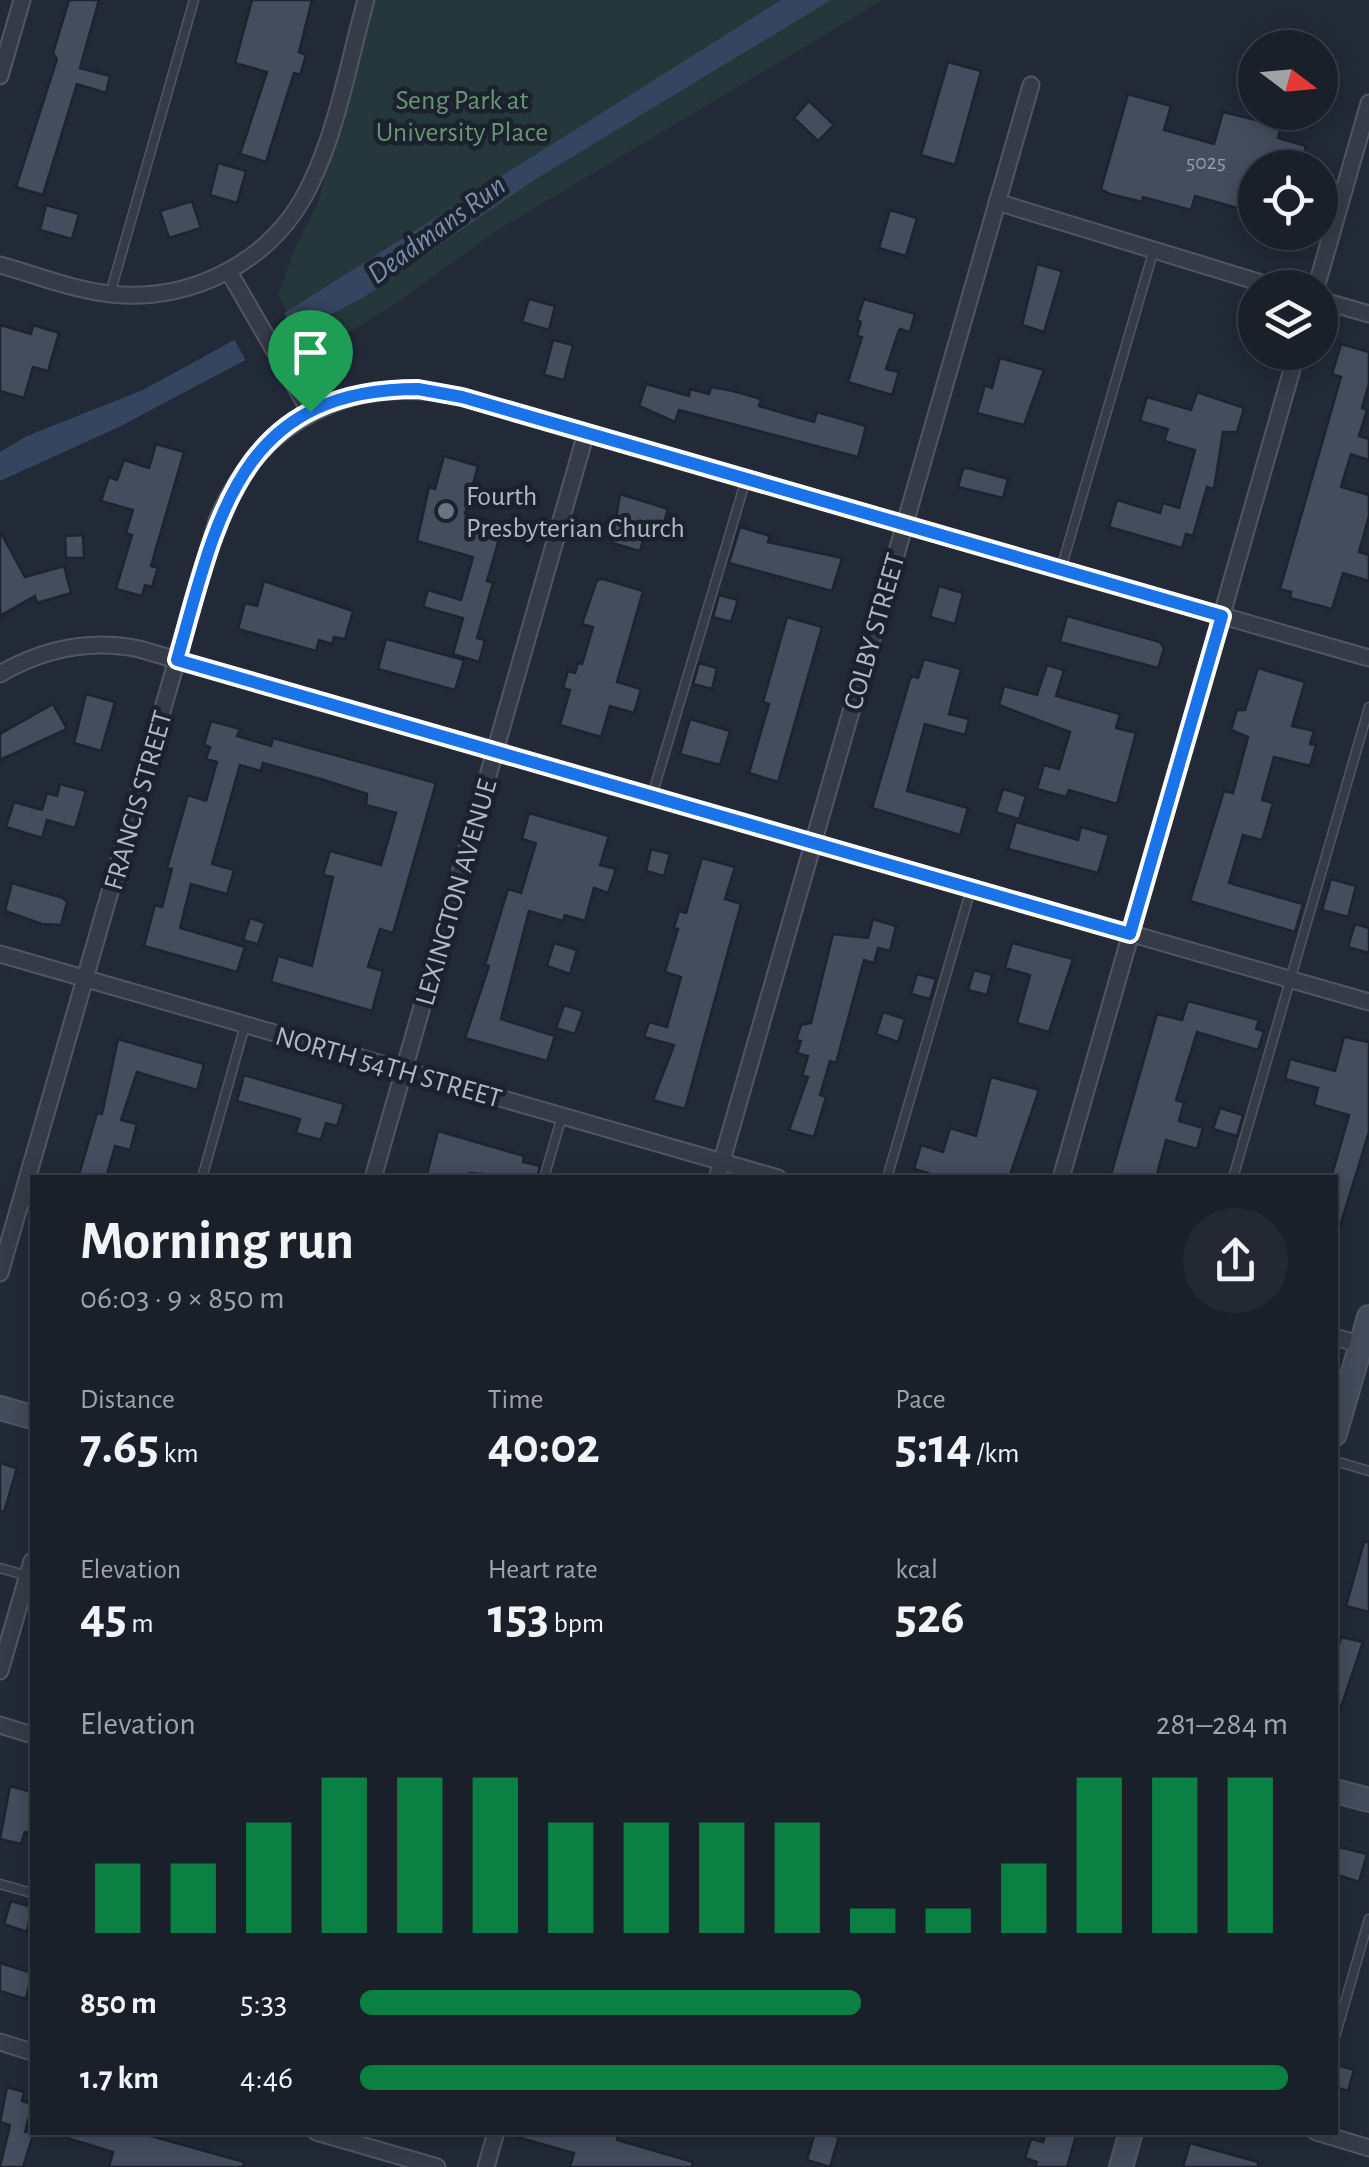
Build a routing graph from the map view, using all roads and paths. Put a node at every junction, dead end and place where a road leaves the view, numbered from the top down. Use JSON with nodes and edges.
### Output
{"nodes":[{"id":1,"x":22,"y":0,"type":"edge"},
{"id":2,"x":194,"y":0,"type":"edge"},
{"id":3,"x":366,"y":0,"type":"edge"},
{"id":4,"x":0,"y":76,"type":"edge"},
{"id":5,"x":1031,"y":86,"type":"dead end"},
{"id":6,"x":1369,"y":103,"type":"edge"},
{"id":7,"x":997,"y":202,"type":"junction"},
{"id":8,"x":1154,"y":250,"type":"junction"},
{"id":9,"x":0,"y":265,"type":"edge"},
{"id":10,"x":1321,"y":270,"type":"edge"},
{"id":11,"x":229,"y":272,"type":"junction"},
{"id":12,"x":1238,"y":276,"type":"edge"},
{"id":13,"x":109,"y":294,"type":"junction"},
{"id":14,"x":1338,"y":305,"type":"edge"},
{"id":15,"x":1369,"y":314,"type":"edge"},
{"id":16,"x":1292,"y":370,"type":"edge"},
{"id":17,"x":310,"y":412,"type":"junction"},
{"id":18,"x":586,"y":433,"type":"junction"},
{"id":19,"x":746,"y":479,"type":"junction"},
{"id":20,"x":903,"y":524,"type":"junction"},
{"id":21,"x":1061,"y":569,"type":"junction"},
{"id":22,"x":1222,"y":616,"type":"junction"},
{"id":23,"x":1369,"y":658,"type":"edge"},
{"id":24,"x":177,"y":660,"type":"junction"},
{"id":25,"x":0,"y":674,"type":"edge"},
{"id":26,"x":1369,"y":707,"type":"edge"},
{"id":27,"x":495,"y":752,"type":"junction"},
{"id":28,"x":652,"y":798,"type":"junction"},
{"id":29,"x":812,"y":842,"type":"junction"},
{"id":30,"x":971,"y":889,"type":"junction"},
{"id":31,"x":1130,"y":934,"type":"junction"},
{"id":32,"x":0,"y":954,"type":"edge"},
{"id":33,"x":85,"y":979,"type":"junction"},
{"id":34,"x":1291,"y":980,"type":"junction"},
{"id":35,"x":1369,"y":1002,"type":"edge"},
{"id":36,"x":245,"y":1025,"type":"junction"},
{"id":37,"x":404,"y":1070,"type":"junction"},
{"id":38,"x":562,"y":1116,"type":"junction"},
{"id":39,"x":719,"y":1170,"type":"edge"},
{"id":40,"x":203,"y":1175,"type":"edge"},
{"id":41,"x":373,"y":1175,"type":"edge"},
{"id":42,"x":545,"y":1175,"type":"edge"},
{"id":43,"x":756,"y":1175,"type":"edge"},
{"id":44,"x":888,"y":1175,"type":"edge"},
{"id":45,"x":1062,"y":1175,"type":"edge"},
{"id":46,"x":1234,"y":1175,"type":"edge"},
{"id":47,"x":0,"y":1273,"type":"edge"},
{"id":48,"x":1369,"y":1316,"type":"edge"},
{"id":49,"x":1338,"y":1338,"type":"edge"},
{"id":50,"x":1365,"y":1346,"type":"edge"},
{"id":51,"x":0,"y":1408,"type":"edge"},
{"id":52,"x":30,"y":1416,"type":"edge"},
{"id":53,"x":1338,"y":1425,"type":"edge"},
{"id":54,"x":1338,"y":1461,"type":"edge"},
{"id":55,"x":1369,"y":1470,"type":"edge"},
{"id":56,"x":0,"y":1568,"type":"edge"},
{"id":57,"x":30,"y":1571,"type":"edge"},
{"id":58,"x":30,"y":1574,"type":"edge"},
{"id":59,"x":0,"y":1671,"type":"edge"},
{"id":60,"x":0,"y":1725,"type":"edge"},
{"id":61,"x":30,"y":1734,"type":"edge"},
{"id":62,"x":1338,"y":1791,"type":"edge"},
{"id":63,"x":1369,"y":1800,"type":"edge"},
{"id":64,"x":0,"y":1884,"type":"edge"},
{"id":65,"x":30,"y":1892,"type":"edge"},
{"id":66,"x":1369,"y":1919,"type":"edge"},
{"id":67,"x":1338,"y":2027,"type":"edge"},
{"id":68,"x":0,"y":2042,"type":"edge"},
{"id":69,"x":30,"y":2051,"type":"edge"},
{"id":70,"x":326,"y":2135,"type":"edge"},
{"id":71,"x":495,"y":2135,"type":"edge"},
{"id":72,"x":1130,"y":2135,"type":"edge"},
{"id":73,"x":1326,"y":2135,"type":"edge"},
{"id":74,"x":1369,"y":2148,"type":"edge"},
{"id":75,"x":437,"y":2167,"type":"edge"},
{"id":76,"x":486,"y":2167,"type":"edge"},
{"id":77,"x":1121,"y":2167,"type":"edge"}],
"edges":[{"from":1,"to":4,"type":"street"},
{"from":2,"to":13,"type":"lane"},
{"from":3,"to":11,"type":"street"},
{"from":5,"to":7,"type":"street","name":"COLBY STREET"},
{"from":6,"to":10,"type":"street"},
{"from":7,"to":8,"type":"street"},
{"from":7,"to":20,"type":"street","name":"COLBY STREET"},
{"from":8,"to":12,"type":"street"},
{"from":8,"to":21,"type":"lane"},
{"from":9,"to":13,"type":"street"},
{"from":11,"to":13,"type":"street"},
{"from":11,"to":17,"type":"street"},
{"from":14,"to":15,"type":"street"},
{"from":16,"to":22,"type":"street"},
{"from":17,"to":18,"type":"street","name":"FRANCIS STREET"},
{"from":17,"to":24,"type":"street","name":"FRANCIS STREET"},
{"from":18,"to":19,"type":"street","name":"FRANCIS STREET"},
{"from":18,"to":27,"type":"street","name":"LEXINGTON AVENUE"},
{"from":19,"to":20,"type":"street","name":"FRANCIS STREET"},
{"from":19,"to":28,"type":"lane"},
{"from":20,"to":21,"type":"street","name":"FRANCIS STREET"},
{"from":20,"to":29,"type":"street","name":"COLBY STREET"},
{"from":21,"to":22,"type":"street","name":"FRANCIS STREET"},
{"from":22,"to":23,"type":"street","name":"FRANCIS STREET"},
{"from":22,"to":31,"type":"street"},
{"from":24,"to":25,"type":"street"},
{"from":24,"to":27,"type":"street"},
{"from":24,"to":33,"type":"street","name":"FRANCIS STREET"},
{"from":26,"to":34,"type":"lane"},
{"from":27,"to":28,"type":"street"},
{"from":27,"to":37,"type":"street","name":"LEXINGTON AVENUE"},
{"from":28,"to":29,"type":"street"},
{"from":29,"to":30,"type":"street"},
{"from":29,"to":39,"type":"street","name":"COLBY STREET"},
{"from":30,"to":31,"type":"street"},
{"from":30,"to":44,"type":"lane"},
{"from":31,"to":34,"type":"street"},
{"from":31,"to":45,"type":"street"},
{"from":32,"to":33,"type":"street","name":"NORTH 54TH STREET"},
{"from":33,"to":36,"type":"street","name":"NORTH 54TH STREET"},
{"from":33,"to":47,"type":"street","name":"FRANCIS STREET"},
{"from":34,"to":35,"type":"street"},
{"from":34,"to":46,"type":"lane"},
{"from":36,"to":37,"type":"street","name":"NORTH 54TH STREET"},
{"from":36,"to":40,"type":"lane"},
{"from":37,"to":38,"type":"street","name":"NORTH 54TH STREET"},
{"from":37,"to":41,"type":"street","name":"LEXINGTON AVENUE"},
{"from":38,"to":39,"type":"street","name":"NORTH 54TH STREET"},
{"from":38,"to":42,"type":"lane"},
{"from":39,"to":43,"type":"street","name":"NORTH 54TH STREET"},
{"from":48,"to":50,"type":"street"},
{"from":49,"to":50,"type":"street"},
{"from":50,"to":53,"type":"street"},
{"from":51,"to":52,"type":"street"},
{"from":54,"to":55,"type":"lane"},
{"from":56,"to":57,"type":"lane"},
{"from":58,"to":59,"type":"street"},
{"from":60,"to":61,"type":"street"},
{"from":62,"to":63,"type":"street"},
{"from":64,"to":65,"type":"lane"},
{"from":66,"to":67,"type":"lane"},
{"from":68,"to":69,"type":"street"},
{"from":70,"to":75,"type":"street"},
{"from":71,"to":76,"type":"street"},
{"from":72,"to":77,"type":"street"},
{"from":73,"to":74,"type":"street"}]}
